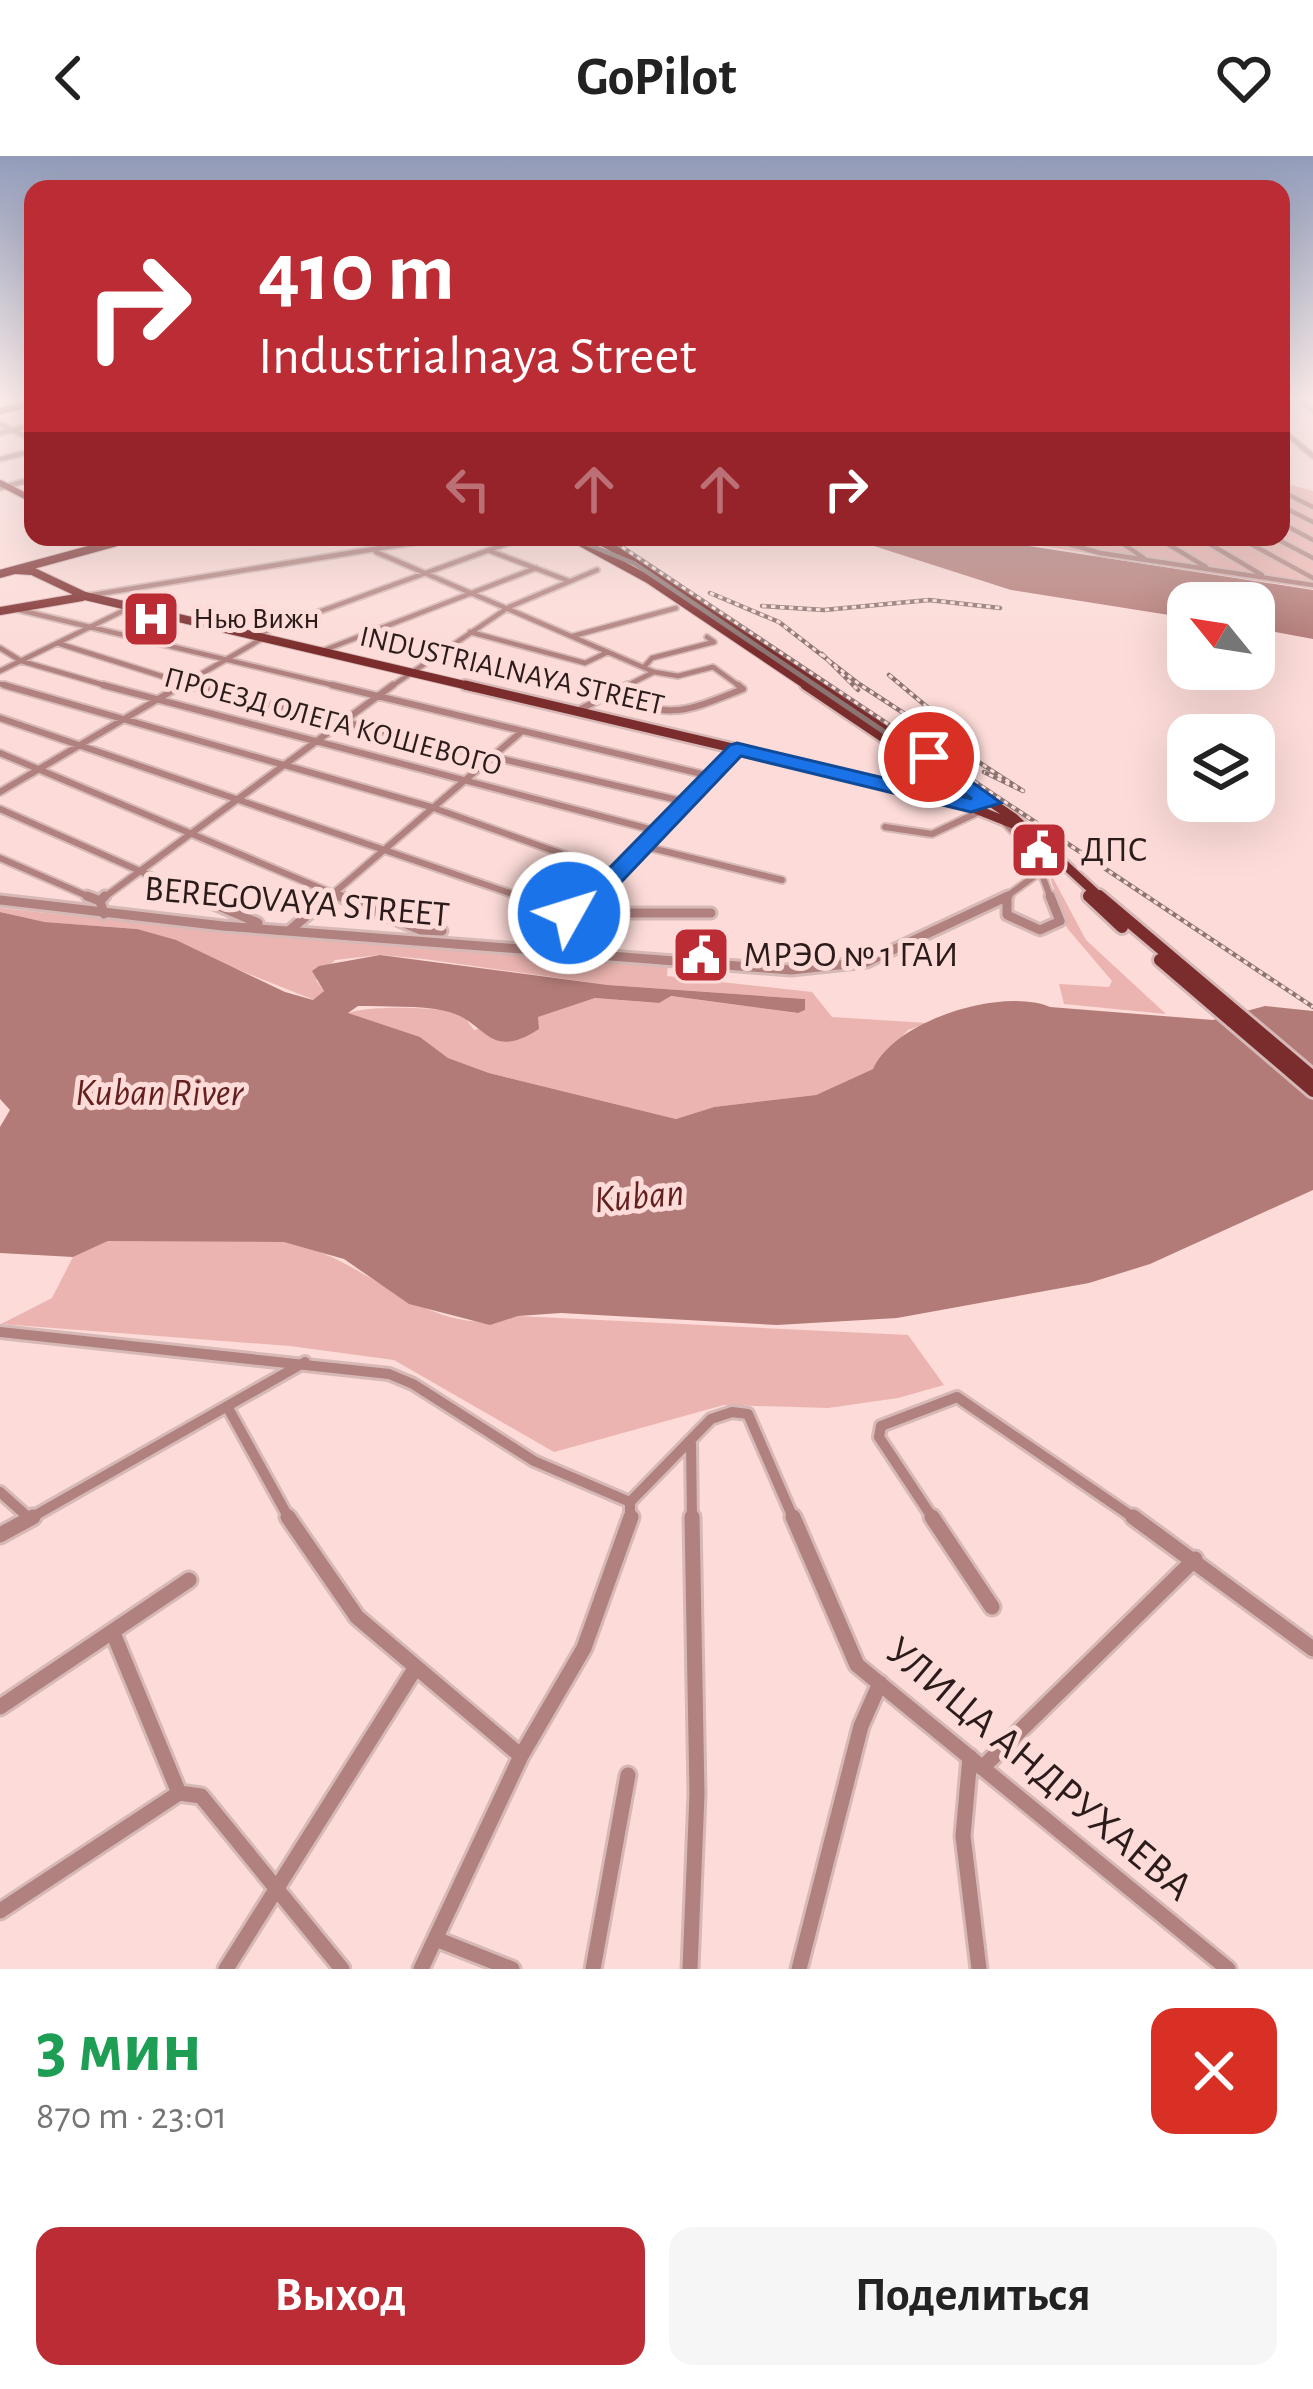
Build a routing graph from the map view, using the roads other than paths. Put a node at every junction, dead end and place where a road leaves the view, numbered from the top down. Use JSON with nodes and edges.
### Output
{"nodes":[{"id":1,"x":91,"y":546,"type":"edge"},
{"id":2,"x":405,"y":546,"type":"edge"},
{"id":3,"x":500,"y":546,"type":"edge"},
{"id":4,"x":588,"y":546,"type":"edge"},
{"id":5,"x":608,"y":546,"type":"edge"},
{"id":6,"x":1075,"y":546,"type":"edge"},
{"id":7,"x":1126,"y":546,"type":"edge"},
{"id":8,"x":1171,"y":546,"type":"edge"},
{"id":9,"x":1213,"y":546,"type":"edge"},
{"id":10,"x":1253,"y":546,"type":"edge"},
{"id":11,"x":489,"y":550,"type":"junction"},
{"id":12,"x":376,"y":552,"type":"junction"},
{"id":13,"x":1149,"y":561,"type":"junction"},
{"id":14,"x":45,"y":563,"type":"junction"},
{"id":15,"x":536,"y":568,"type":"junction"},
{"id":16,"x":16,"y":570,"type":"junction"},
{"id":17,"x":597,"y":570,"type":"dead end"},
{"id":18,"x":1210,"y":570,"type":"junction"},
{"id":19,"x":32,"y":571,"type":"junction"},
{"id":20,"x":426,"y":573,"type":"junction"},
{"id":21,"x":0,"y":574,"type":"edge"},
{"id":22,"x":1267,"y":578,"type":"junction"},
{"id":23,"x":569,"y":581,"type":"junction"},
{"id":24,"x":1313,"y":582,"type":"edge"},
{"id":25,"x":473,"y":592,"type":"junction"},
{"id":26,"x":74,"y":593,"type":"junction"},
{"id":27,"x":85,"y":596,"type":"junction"},
{"id":28,"x":61,"y":601,"type":"junction"},
{"id":29,"x":131,"y":607,"type":"junction"},
{"id":30,"x":509,"y":607,"type":"junction"},
{"id":31,"x":15,"y":608,"type":"junction"},
{"id":32,"x":676,"y":608,"type":"dead end"},
{"id":33,"x":0,"y":611,"type":"edge"},
{"id":34,"x":89,"y":628,"type":"junction"},
{"id":35,"x":469,"y":632,"type":"junction"},
{"id":36,"x":573,"y":636,"type":"junction"},
{"id":37,"x":258,"y":637,"type":"junction"},
{"id":38,"x":707,"y":638,"type":"dead end"},
{"id":39,"x":57,"y":643,"type":"junction"},
{"id":40,"x":0,"y":648,"type":"edge"},
{"id":41,"x":322,"y":651,"type":"junction"},
{"id":42,"x":608,"y":652,"type":"junction"},
{"id":43,"x":21,"y":661,"type":"junction"},
{"id":44,"x":226,"y":661,"type":"junction"},
{"id":45,"x":644,"y":667,"type":"junction"},
{"id":46,"x":0,"y":671,"type":"edge"},
{"id":47,"x":408,"y":672,"type":"junction"},
{"id":48,"x":654,"y":672,"type":"junction"},
{"id":49,"x":0,"y":684,"type":"edge"},
{"id":50,"x":185,"y":685,"type":"junction"},
{"id":51,"x":615,"y":689,"type":"junction"},
{"id":52,"x":376,"y":697,"type":"junction"},
{"id":53,"x":157,"y":701,"type":"junction"},
{"id":54,"x":577,"y":711,"type":"junction"},
{"id":55,"x":0,"y":718,"type":"edge"},
{"id":56,"x":123,"y":721,"type":"junction"},
{"id":57,"x":343,"y":722,"type":"junction"},
{"id":58,"x":521,"y":732,"type":"junction"},
{"id":59,"x":314,"y":743,"type":"junction"},
{"id":60,"x":82,"y":744,"type":"junction"},
{"id":61,"x":737,"y":749,"type":"junction"},
{"id":62,"x":0,"y":753,"type":"edge"},
{"id":63,"x":493,"y":756,"type":"junction"},
{"id":64,"x":284,"y":765,"type":"junction"},
{"id":65,"x":40,"y":770,"type":"junction"},
{"id":66,"x":710,"y":776,"type":"junction"},
{"id":67,"x":463,"y":781,"type":"junction"},
{"id":68,"x":950,"y":785,"type":"junction"},
{"id":69,"x":0,"y":792,"type":"edge"},
{"id":70,"x":237,"y":798,"type":"junction"},
{"id":71,"x":953,"y":800,"type":"junction"},
{"id":72,"x":686,"y":802,"type":"junction"},
{"id":73,"x":981,"y":802,"type":"junction"},
{"id":74,"x":431,"y":807,"type":"junction"},
{"id":75,"x":0,"y":808,"type":"edge"},
{"id":76,"x":999,"y":818,"type":"junction"},
{"id":77,"x":885,"y":827,"type":"dead end"},
{"id":78,"x":1028,"y":830,"type":"junction"},
{"id":79,"x":657,"y":831,"type":"junction"},
{"id":80,"x":189,"y":832,"type":"junction"},
{"id":81,"x":643,"y":846,"type":"junction"},
{"id":82,"x":383,"y":848,"type":"junction"},
{"id":83,"x":0,"y":858,"type":"edge"},
{"id":84,"x":1042,"y":870,"type":"junction"},
{"id":85,"x":138,"y":871,"type":"junction"},
{"id":86,"x":616,"y":873,"type":"junction"},
{"id":87,"x":782,"y":880,"type":"dead end"},
{"id":88,"x":1030,"y":885,"type":"junction"},
{"id":89,"x":1048,"y":889,"type":"junction"},
{"id":90,"x":331,"y":893,"type":"junction"},
{"id":91,"x":1006,"y":899,"type":"junction"},
{"id":92,"x":0,"y":900,"type":"edge"},
{"id":93,"x":100,"y":901,"type":"junction"},
{"id":94,"x":711,"y":913,"type":"dead end"},
{"id":95,"x":104,"y":914,"type":"junction"},
{"id":96,"x":577,"y":914,"type":"junction"},
{"id":97,"x":269,"y":928,"type":"junction"},
{"id":98,"x":290,"y":930,"type":"junction"},
{"id":99,"x":1132,"y":930,"type":"junction"},
{"id":100,"x":442,"y":931,"type":"dead end"},
{"id":101,"x":568,"y":950,"type":"junction"},
{"id":102,"x":1313,"y":1077,"type":"edge"},
{"id":103,"x":1313,"y":1091,"type":"edge"},
{"id":104,"x":0,"y":1332,"type":"edge"},
{"id":105,"x":305,"y":1362,"type":"junction"},
{"id":106,"x":228,"y":1408,"type":"junction"},
{"id":107,"x":691,"y":1444,"type":"junction"},
{"id":108,"x":0,"y":1492,"type":"edge"},
{"id":109,"x":630,"y":1502,"type":"junction"},
{"id":110,"x":29,"y":1518,"type":"junction"},
{"id":111,"x":0,"y":1535,"type":"edge"},
{"id":112,"x":1195,"y":1559,"type":"junction"},
{"id":113,"x":189,"y":1580,"type":"dead end"},
{"id":114,"x":992,"y":1607,"type":"dead end"},
{"id":115,"x":113,"y":1634,"type":"junction"},
{"id":116,"x":1313,"y":1649,"type":"edge"},
{"id":117,"x":416,"y":1667,"type":"junction"},
{"id":118,"x":880,"y":1683,"type":"junction"},
{"id":119,"x":0,"y":1707,"type":"edge"},
{"id":120,"x":521,"y":1756,"type":"junction"},
{"id":121,"x":976,"y":1762,"type":"junction"},
{"id":122,"x":628,"y":1775,"type":"dead end"},
{"id":123,"x":179,"y":1792,"type":"junction"},
{"id":124,"x":277,"y":1886,"type":"junction"},
{"id":125,"x":0,"y":1911,"type":"edge"},
{"id":126,"x":436,"y":1939,"type":"junction"},
{"id":127,"x":226,"y":1969,"type":"edge"},
{"id":128,"x":342,"y":1969,"type":"edge"},
{"id":129,"x":422,"y":1969,"type":"edge"},
{"id":130,"x":512,"y":1969,"type":"edge"},
{"id":131,"x":593,"y":1969,"type":"edge"},
{"id":132,"x":690,"y":1969,"type":"edge"},
{"id":133,"x":799,"y":1969,"type":"edge"},
{"id":134,"x":979,"y":1969,"type":"edge"},
{"id":135,"x":1228,"y":1969,"type":"edge"}],
"edges":[{"from":1,"to":14,"type":"main road"},
{"from":2,"to":12,"type":"street"},
{"from":3,"to":11,"type":"street"},
{"from":4,"to":68,"type":"main road"},
{"from":5,"to":73,"type":"main road"},
{"from":6,"to":13,"type":"street"},
{"from":7,"to":13,"type":"street"},
{"from":8,"to":18,"type":"street"},
{"from":9,"to":22,"type":"street"},
{"from":10,"to":24,"type":"street"},
{"from":11,"to":15,"type":"street"},
{"from":11,"to":20,"type":"street"},
{"from":12,"to":20,"type":"street"},
{"from":12,"to":27,"type":"street"},
{"from":13,"to":18,"type":"street"},
{"from":14,"to":16,"type":"main road"},
{"from":14,"to":19,"type":"main road"},
{"from":15,"to":23,"type":"street"},
{"from":15,"to":25,"type":"street"},
{"from":16,"to":19,"type":"main road","name":"INDUSTRIALNAYA STREET"},
{"from":16,"to":21,"type":"main road"},
{"from":17,"to":23,"type":"street"},
{"from":18,"to":22,"type":"street"},
{"from":19,"to":26,"type":"main road","name":"INDUSTRIALNAYA STREET"},
{"from":20,"to":25,"type":"street"},
{"from":20,"to":37,"type":"street"},
{"from":22,"to":24,"type":"street"},
{"from":23,"to":30,"type":"street"},
{"from":25,"to":30,"type":"street"},
{"from":25,"to":41,"type":"street"},
{"from":26,"to":27,"type":"main road","name":"INDUSTRIALNAYA STREET"},
{"from":26,"to":28,"type":"main road"},
{"from":27,"to":28,"type":"main road"},
{"from":27,"to":29,"type":"main road","name":"INDUSTRIALNAYA STREET"},
{"from":28,"to":31,"type":"main road"},
{"from":29,"to":34,"type":"street"},
{"from":29,"to":37,"type":"main road","name":"INDUSTRIALNAYA STREET"},
{"from":30,"to":35,"type":"street"},
{"from":30,"to":36,"type":"street"},
{"from":31,"to":33,"type":"main road"},
{"from":31,"to":34,"type":"street"},
{"from":32,"to":36,"type":"street"},
{"from":34,"to":39,"type":"street"},
{"from":34,"to":44,"type":"street"},
{"from":35,"to":42,"type":"street"},
{"from":35,"to":47,"type":"street"},
{"from":36,"to":42,"type":"street"},
{"from":37,"to":41,"type":"main road","name":"INDUSTRIALNAYA STREET"},
{"from":37,"to":44,"type":"street"},
{"from":38,"to":45,"type":"street"},
{"from":39,"to":43,"type":"street"},
{"from":39,"to":50,"type":"street"},
{"from":40,"to":43,"type":"street","name":"ПРОЕЗД ОЛЕГА КОШЕВОГО"},
{"from":41,"to":47,"type":"main road","name":"INDUSTRIALNAYA STREET"},
{"from":42,"to":45,"type":"street"},
{"from":43,"to":46,"type":"street"},
{"from":43,"to":53,"type":"street","name":"ПРОЕЗД ОЛЕГА КОШЕВОГО"},
{"from":44,"to":50,"type":"street"},
{"from":44,"to":52,"type":"street"},
{"from":45,"to":48,"type":"street"},
{"from":47,"to":52,"type":"street"},
{"from":47,"to":54,"type":"main road","name":"INDUSTRIALNAYA STREET"},
{"from":48,"to":51,"type":"street"},
{"from":48,"to":51,"type":"street"},
{"from":49,"to":56,"type":"street"},
{"from":50,"to":53,"type":"street"},
{"from":50,"to":57,"type":"street"},
{"from":51,"to":54,"type":"street"},
{"from":52,"to":57,"type":"street"},
{"from":52,"to":58,"type":"street"},
{"from":53,"to":56,"type":"street"},
{"from":53,"to":59,"type":"street","name":"ПРОЕЗД ОЛЕГА КОШЕВОГО"},
{"from":54,"to":61,"type":"main road","name":"INDUSTRIALNAYA STREET"},
{"from":55,"to":60,"type":"street"},
{"from":56,"to":60,"type":"street"},
{"from":56,"to":64,"type":"street"},
{"from":57,"to":59,"type":"street"},
{"from":57,"to":63,"type":"street"},
{"from":58,"to":63,"type":"street"},
{"from":58,"to":66,"type":"street"},
{"from":59,"to":64,"type":"street"},
{"from":59,"to":67,"type":"street","name":"ПРОЕЗД ОЛЕГА КОШЕВОГО"},
{"from":60,"to":65,"type":"street"},
{"from":60,"to":70,"type":"street"},
{"from":61,"to":66,"type":"street"},
{"from":61,"to":71,"type":"main road","name":"INDUSTRIALNAYA STREET"},
{"from":62,"to":65,"type":"street"},
{"from":63,"to":67,"type":"street"},
{"from":63,"to":72,"type":"street"},
{"from":64,"to":70,"type":"street"},
{"from":64,"to":74,"type":"street"},
{"from":65,"to":69,"type":"street"},
{"from":65,"to":80,"type":"street"},
{"from":66,"to":72,"type":"street"},
{"from":67,"to":74,"type":"street"},
{"from":67,"to":79,"type":"street","name":"ПРОЕЗД ОЛЕГА КОШЕВОГО"},
{"from":68,"to":71,"type":"main road"},
{"from":68,"to":73,"type":"main road"},
{"from":70,"to":80,"type":"street"},
{"from":70,"to":82,"type":"street"},
{"from":71,"to":73,"type":"main road","name":"INDUSTRIALNAYA STREET"},
{"from":72,"to":79,"type":"street"},
{"from":73,"to":76,"type":"main road","name":"INDUSTRIALNAYA STREET"},
{"from":73,"to":77,"type":"street"},
{"from":73,"to":78,"type":"main road"},
{"from":74,"to":82,"type":"street"},
{"from":74,"to":86,"type":"street"},
{"from":75,"to":85,"type":"street"},
{"from":76,"to":78,"type":"main road","name":"INDUSTRIALNAYA STREET"},
{"from":76,"to":84,"type":"street"},
{"from":78,"to":99,"type":"main road"},
{"from":79,"to":81,"type":"street"},
{"from":80,"to":85,"type":"street"},
{"from":80,"to":90,"type":"street"},
{"from":81,"to":86,"type":"street"},
{"from":81,"to":87,"type":"street"},
{"from":82,"to":90,"type":"street"},
{"from":82,"to":96,"type":"street"},
{"from":83,"to":93,"type":"street"},
{"from":84,"to":88,"type":"street"},
{"from":84,"to":89,"type":"street"},
{"from":85,"to":93,"type":"street"},
{"from":85,"to":97,"type":"street"},
{"from":86,"to":96,"type":"street"},
{"from":88,"to":89,"type":"street"},
{"from":88,"to":91,"type":"street"},
{"from":89,"to":91,"type":"street"},
{"from":90,"to":98,"type":"street"},
{"from":90,"to":100,"type":"street"},
{"from":91,"to":101,"type":"street","name":"BEREGOVAYA STREET"},
{"from":92,"to":95,"type":"street","name":"BEREGOVAYA STREET"},
{"from":93,"to":95,"type":"street"},
{"from":94,"to":96,"type":"street"},
{"from":95,"to":97,"type":"street","name":"BEREGOVAYA STREET"},
{"from":96,"to":101,"type":"street"},
{"from":97,"to":98,"type":"street","name":"BEREGOVAYA STREET"},
{"from":98,"to":101,"type":"street","name":"BEREGOVAYA STREET"},
{"from":99,"to":102,"type":"main road"},
{"from":99,"to":103,"type":"main road"},
{"from":104,"to":105,"type":"street"},
{"from":105,"to":106,"type":"street"},
{"from":105,"to":109,"type":"street"},
{"from":106,"to":110,"type":"street"},
{"from":106,"to":117,"type":"street"},
{"from":107,"to":109,"type":"street","name":"УЛИЦА АНДРУХАЕВА"},
{"from":107,"to":118,"type":"street","name":"УЛИЦА АНДРУХАЕВА"},
{"from":107,"to":132,"type":"street"},
{"from":108,"to":110,"type":"street"},
{"from":109,"to":120,"type":"street"},
{"from":110,"to":111,"type":"street"},
{"from":112,"to":114,"type":"street"},
{"from":112,"to":116,"type":"street"},
{"from":112,"to":121,"type":"street"},
{"from":113,"to":115,"type":"street"},
{"from":115,"to":119,"type":"street"},
{"from":115,"to":123,"type":"street"},
{"from":117,"to":120,"type":"street"},
{"from":117,"to":124,"type":"street"},
{"from":118,"to":121,"type":"street","name":"УЛИЦА АНДРУХАЕВА"},
{"from":118,"to":133,"type":"street"},
{"from":120,"to":126,"type":"street"},
{"from":121,"to":134,"type":"street"},
{"from":121,"to":135,"type":"street","name":"УЛИЦА АНДРУХАЕВА"},
{"from":122,"to":131,"type":"street"},
{"from":123,"to":124,"type":"street"},
{"from":123,"to":125,"type":"street"},
{"from":124,"to":127,"type":"street"},
{"from":124,"to":128,"type":"street"},
{"from":126,"to":129,"type":"street"},
{"from":126,"to":130,"type":"street"}]}
